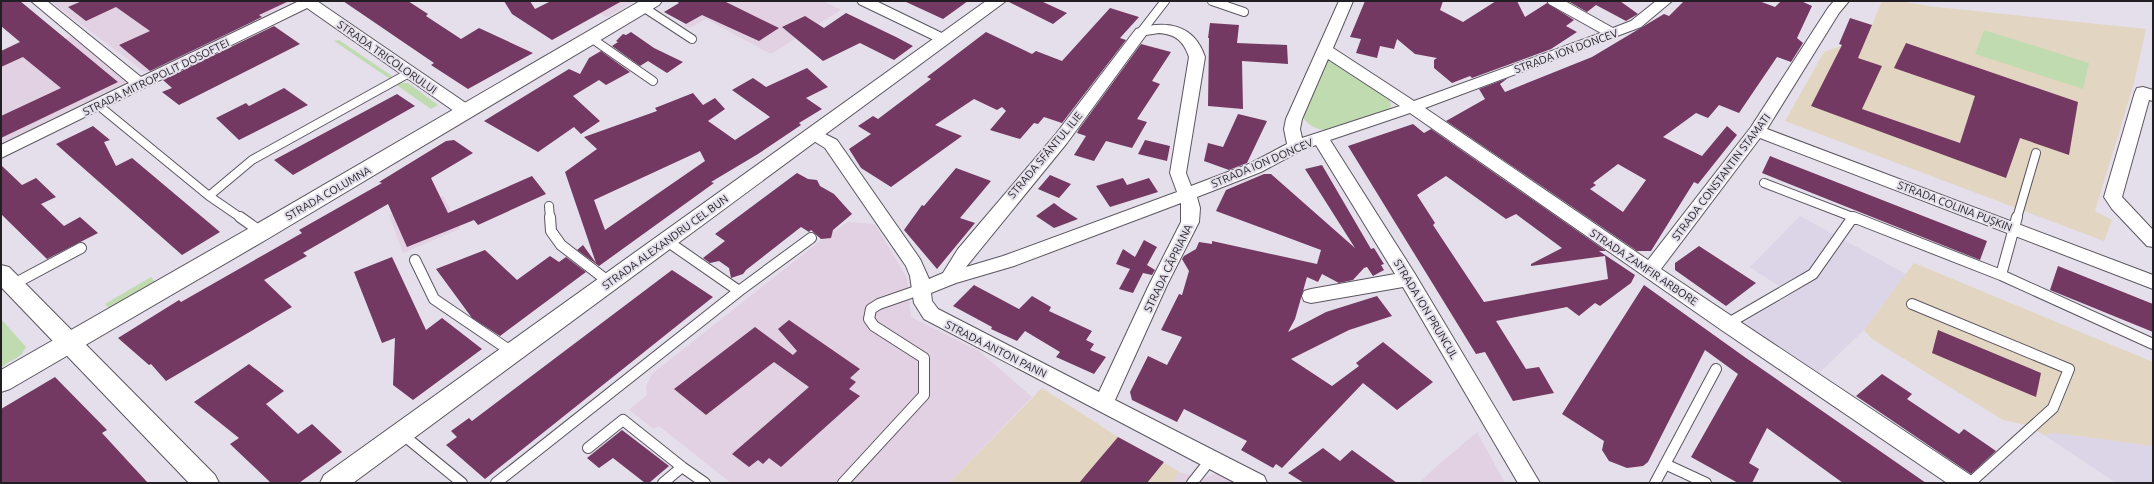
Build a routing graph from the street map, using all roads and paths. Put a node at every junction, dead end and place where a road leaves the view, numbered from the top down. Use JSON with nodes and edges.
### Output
{"nodes":[{"id":1,"x":38,"y":1,"type":"edge"},
{"id":2,"x":309,"y":1,"type":"edge"},
{"id":3,"x":864,"y":1,"type":"edge"},
{"id":4,"x":997,"y":1,"type":"edge"},
{"id":5,"x":1165,"y":1,"type":"edge"},
{"id":6,"x":1212,"y":1,"type":"edge"},
{"id":7,"x":1346,"y":1,"type":"edge"},
{"id":8,"x":1554,"y":1,"type":"edge"},
{"id":9,"x":1665,"y":1,"type":"edge"},
{"id":10,"x":1842,"y":1,"type":"edge"},
{"id":11,"x":648,"y":4,"type":"edge"},
{"id":12,"x":1244,"y":12,"type":"dead end"},
{"id":13,"x":1141,"y":32,"type":"junction"},
{"id":14,"x":1612,"y":34,"type":"junction"},
{"id":15,"x":591,"y":38,"type":"junction"},
{"id":16,"x":692,"y":39,"type":"dead end"},
{"id":17,"x":943,"y":39,"type":"junction"},
{"id":18,"x":1325,"y":50,"type":"junction"},
{"id":19,"x":409,"y":73,"type":"junction"},
{"id":20,"x":653,"y":80,"type":"dead end"},
{"id":21,"x":140,"y":84,"type":"junction"},
{"id":22,"x":2153,"y":96,"type":"edge"},
{"id":23,"x":98,"y":105,"type":"junction"},
{"id":24,"x":1412,"y":107,"type":"junction"},
{"id":25,"x":467,"y":112,"type":"junction"},
{"id":26,"x":1757,"y":131,"type":"junction"},
{"id":27,"x":815,"y":134,"type":"junction"},
{"id":28,"x":1320,"y":138,"type":"junction"},
{"id":29,"x":1296,"y":146,"type":"junction"},
{"id":30,"x":1,"y":152,"type":"edge"},
{"id":31,"x":2036,"y":153,"type":"dead end"},
{"id":32,"x":1764,"y":183,"type":"dead end"},
{"id":33,"x":1188,"y":194,"type":"junction"},
{"id":34,"x":209,"y":196,"type":"junction"},
{"id":35,"x":549,"y":206,"type":"dead end"},
{"id":36,"x":1853,"y":217,"type":"junction"},
{"id":37,"x":2015,"y":228,"type":"junction"},
{"id":38,"x":260,"y":232,"type":"junction"},
{"id":39,"x":811,"y":238,"type":"dead end"},
{"id":40,"x":666,"y":241,"type":"junction"},
{"id":41,"x":2153,"y":241,"type":"edge"},
{"id":42,"x":81,"y":248,"type":"dead end"},
{"id":43,"x":415,"y":260,"type":"dead end"},
{"id":44,"x":1650,"y":270,"type":"junction"},
{"id":45,"x":2001,"y":275,"type":"junction"},
{"id":46,"x":950,"y":278,"type":"junction"},
{"id":47,"x":7,"y":279,"type":"edge"},
{"id":48,"x":1408,"y":279,"type":"junction"},
{"id":49,"x":609,"y":282,"type":"junction"},
{"id":50,"x":2153,"y":282,"type":"edge"},
{"id":51,"x":922,"y":289,"type":"junction"},
{"id":52,"x":739,"y":291,"type":"junction"},
{"id":53,"x":1311,"y":296,"type":"dead end"},
{"id":54,"x":1912,"y":304,"type":"dead end"},
{"id":55,"x":1727,"y":324,"type":"junction"},
{"id":56,"x":69,"y":342,"type":"junction"},
{"id":57,"x":2153,"y":344,"type":"edge"},
{"id":58,"x":512,"y":352,"type":"junction"},
{"id":59,"x":1716,"y":369,"type":"dead end"},
{"id":60,"x":1,"y":382,"type":"edge"},
{"id":61,"x":1104,"y":403,"type":"junction"},
{"id":62,"x":401,"y":433,"type":"junction"},
{"id":63,"x":588,"y":448,"type":"dead end"},
{"id":64,"x":1211,"y":459,"type":"junction"},
{"id":65,"x":1665,"y":464,"type":"junction"},
{"id":66,"x":682,"y":467,"type":"junction"},
{"id":67,"x":206,"y":483,"type":"edge"},
{"id":68,"x":333,"y":483,"type":"edge"},
{"id":69,"x":462,"y":483,"type":"edge"},
{"id":70,"x":496,"y":483,"type":"edge"},
{"id":71,"x":663,"y":483,"type":"edge"},
{"id":72,"x":705,"y":483,"type":"edge"},
{"id":73,"x":843,"y":483,"type":"edge"},
{"id":74,"x":1192,"y":483,"type":"edge"},
{"id":75,"x":1256,"y":483,"type":"edge"},
{"id":76,"x":1529,"y":483,"type":"edge"},
{"id":77,"x":1655,"y":483,"type":"edge"},
{"id":78,"x":1706,"y":483,"type":"edge"},
{"id":79,"x":1964,"y":483,"type":"edge"},
{"id":80,"x":1970,"y":483,"type":"edge"}],
"edges":[{"from":1,"to":21,"type":"street"},
{"from":2,"to":19,"type":"street","name":"STRADA TRICOLORULUI"},
{"from":2,"to":21,"type":"street","name":"STRADA MITROPOLIT DOSOFTEI"},
{"from":3,"to":17,"type":"street"},
{"from":4,"to":17,"type":"main road","name":"STRADA ALEXANDRU CEL BUN"},
{"from":5,"to":13,"type":"lane"},
{"from":6,"to":12,"type":"lane"},
{"from":7,"to":18,"type":"street"},
{"from":8,"to":14,"type":"street"},
{"from":9,"to":14,"type":"street","name":"STRADA ION DONCEV"},
{"from":10,"to":26,"type":"street","name":"STRADA CONSTANTIN STAMATI"},
{"from":11,"to":15,"type":"main road","name":"STRADA COLUMNA"},
{"from":11,"to":16,"type":"lane"},
{"from":13,"to":33,"type":"street","name":"STRADA CĂPRIANA"},
{"from":13,"to":46,"type":"street","name":"STRADA SFÂNTUL ILIE"},
{"from":14,"to":24,"type":"street","name":"STRADA ION DONCEV"},
{"from":15,"to":20,"type":"lane"},
{"from":15,"to":25,"type":"main road","name":"STRADA COLUMNA"},
{"from":17,"to":27,"type":"main road","name":"STRADA ALEXANDRU CEL BUN"},
{"from":18,"to":24,"type":"street","name":"STRADA ZAMFIR ARBORE"},
{"from":18,"to":29,"type":"street"},
{"from":19,"to":25,"type":"street","name":"STRADA TRICOLORULUI"},
{"from":19,"to":34,"type":"lane"},
{"from":21,"to":23,"type":"street","name":"STRADA MITROPOLIT DOSOFTEI"},
{"from":22,"to":41,"type":"street"},
{"from":23,"to":30,"type":"street","name":"STRADA MITROPOLIT DOSOFTEI"},
{"from":23,"to":34,"type":"lane"},
{"from":24,"to":28,"type":"street","name":"STRADA ION DONCEV"},
{"from":24,"to":44,"type":"street","name":"STRADA ZAMFIR ARBORE"},
{"from":25,"to":38,"type":"main road","name":"STRADA COLUMNA"},
{"from":26,"to":37,"type":"street","name":"STRADA COLINA PUȘKIN"},
{"from":26,"to":44,"type":"street","name":"STRADA CONSTANTIN STAMATI"},
{"from":27,"to":40,"type":"main road","name":"STRADA ALEXANDRU CEL BUN"},
{"from":27,"to":51,"type":"street","name":"STRADA ANTON PANN"},
{"from":28,"to":29,"type":"street","name":"STRADA ION DONCEV"},
{"from":28,"to":48,"type":"street","name":"STRADA ION PRUNCUL"},
{"from":29,"to":33,"type":"street","name":"STRADA ION DONCEV"},
{"from":31,"to":37,"type":"lane"},
{"from":32,"to":36,"type":"lane"},
{"from":33,"to":46,"type":"street","name":"STRADA ION DONCEV"},
{"from":33,"to":61,"type":"street","name":"STRADA CĂPRIANA"},
{"from":34,"to":38,"type":"lane"},
{"from":35,"to":49,"type":"lane"},
{"from":36,"to":45,"type":"lane"},
{"from":36,"to":55,"type":"lane"},
{"from":37,"to":45,"type":"lane"},
{"from":37,"to":50,"type":"street","name":"STRADA COLINA PUȘKIN"},
{"from":38,"to":56,"type":"main road","name":"STRADA COLUMNA"},
{"from":39,"to":52,"type":"lane"},
{"from":40,"to":49,"type":"main road","name":"STRADA ALEXANDRU CEL BUN"},
{"from":40,"to":52,"type":"lane"},
{"from":42,"to":47,"type":"lane"},
{"from":43,"to":58,"type":"lane"},
{"from":44,"to":55,"type":"street","name":"STRADA ZAMFIR ARBORE"},
{"from":45,"to":57,"type":"lane"},
{"from":46,"to":51,"type":"street","name":"STRADA ION DONCEV"},
{"from":47,"to":56,"type":"main road"},
{"from":48,"to":53,"type":"street"},
{"from":48,"to":76,"type":"street","name":"STRADA ION PRUNCUL"},
{"from":49,"to":58,"type":"main road","name":"STRADA ALEXANDRU CEL BUN"},
{"from":51,"to":61,"type":"street","name":"STRADA ANTON PANN"},
{"from":51,"to":73,"type":"lane"},
{"from":52,"to":70,"type":"lane"},
{"from":54,"to":80,"type":"lane"},
{"from":55,"to":79,"type":"street","name":"STRADA ZAMFIR ARBORE"},
{"from":56,"to":60,"type":"main road","name":"STRADA COLUMNA"},
{"from":56,"to":67,"type":"main road"},
{"from":58,"to":62,"type":"main road","name":"STRADA ALEXANDRU CEL BUN"},
{"from":59,"to":65,"type":"lane"},
{"from":61,"to":64,"type":"street","name":"STRADA ANTON PANN"},
{"from":62,"to":68,"type":"main road","name":"STRADA ALEXANDRU CEL BUN"},
{"from":62,"to":69,"type":"lane"},
{"from":63,"to":66,"type":"lane"},
{"from":64,"to":74,"type":"lane"},
{"from":64,"to":75,"type":"street","name":"STRADA ANTON PANN"},
{"from":65,"to":77,"type":"lane"},
{"from":65,"to":78,"type":"lane"},
{"from":66,"to":71,"type":"lane"},
{"from":66,"to":72,"type":"lane"}]}
